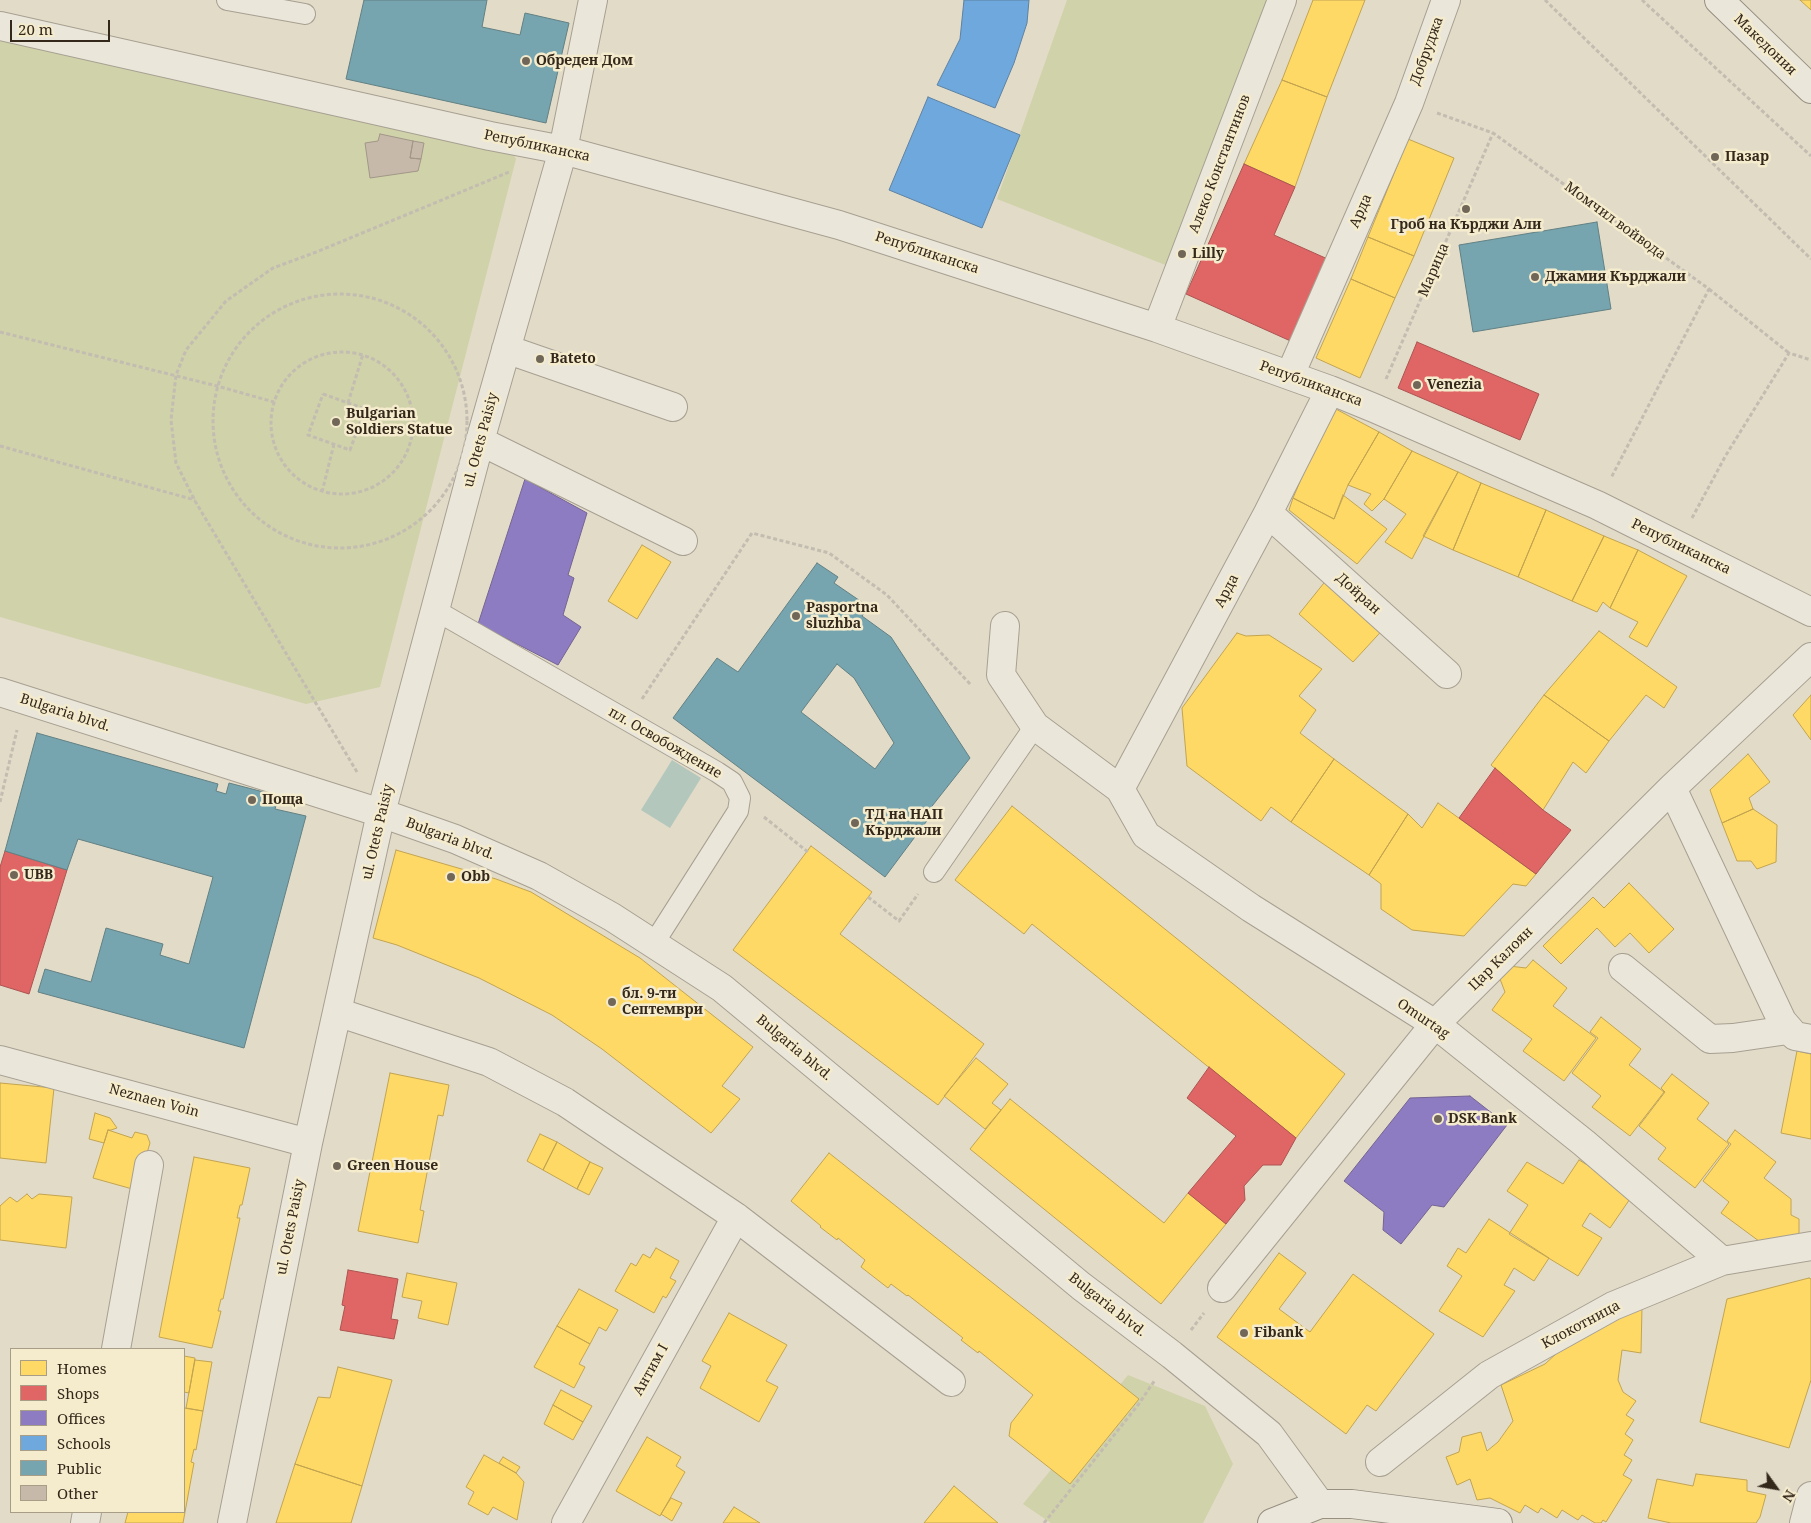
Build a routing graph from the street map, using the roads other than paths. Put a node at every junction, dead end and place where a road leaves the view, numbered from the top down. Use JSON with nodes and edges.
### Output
{"nodes":[{"id":1,"x":227,"y":0,"type":"edge"},
{"id":2,"x":593,"y":0,"type":"edge"},
{"id":3,"x":1282,"y":0,"type":"edge"},
{"id":4,"x":1446,"y":0,"type":"edge"},
{"id":5,"x":1719,"y":0,"type":"edge"},
{"id":6,"x":305,"y":14,"type":"dead end"},
{"id":7,"x":0,"y":26,"type":"edge"},
{"id":8,"x":1811,"y":89,"type":"edge"},
{"id":9,"x":1409,"y":103,"type":"joint"},
{"id":10,"x":563,"y":150,"type":"junction"},
{"id":11,"x":1157,"y":328,"type":"junction"},
{"id":12,"x":506,"y":349,"type":"junction"},
{"id":13,"x":1290,"y":375,"type":"junction"},
{"id":14,"x":1330,"y":390,"type":"junction"},
{"id":15,"x":673,"y":407,"type":"dead end"},
{"id":16,"x":480,"y":441,"type":"junction"},
{"id":17,"x":1268,"y":513,"type":"junction"},
{"id":18,"x":683,"y":542,"type":"dead end"},
{"id":19,"x":435,"y":610,"type":"junction"},
{"id":20,"x":1811,"y":612,"type":"edge"},
{"id":21,"x":1006,"y":626,"type":"dead end"},
{"id":22,"x":1811,"y":657,"type":"edge"},
{"id":23,"x":1447,"y":674,"type":"dead end"},
{"id":24,"x":12,"y":696,"type":"edge"},
{"id":25,"x":1035,"y":726,"type":"junction"},
{"id":26,"x":1672,"y":788,"type":"junction"},
{"id":27,"x":1120,"y":789,"type":"junction"},
{"id":28,"x":381,"y":813,"type":"junction"},
{"id":29,"x":934,"y":872,"type":"road end"},
{"id":30,"x":654,"y":943,"type":"junction"},
{"id":31,"x":1623,"y":968,"type":"dead end"},
{"id":32,"x":337,"y":1012,"type":"junction"},
{"id":33,"x":1435,"y":1024,"type":"junction"},
{"id":34,"x":1800,"y":1035,"type":"edge"},
{"id":35,"x":0,"y":1060,"type":"edge"},
{"id":36,"x":308,"y":1143,"type":"junction"},
{"id":37,"x":149,"y":1165,"type":"dead end"},
{"id":38,"x":736,"y":1217,"type":"junction"},
{"id":39,"x":1811,"y":1246,"type":"edge"},
{"id":40,"x":1722,"y":1262,"type":"junction"},
{"id":41,"x":1222,"y":1288,"type":"road end"},
{"id":42,"x":116,"y":1348,"type":"edge"},
{"id":43,"x":951,"y":1382,"type":"dead end"},
{"id":44,"x":1380,"y":1462,"type":"dead end"},
{"id":45,"x":1811,"y":1496,"type":"edge"},
{"id":46,"x":1316,"y":1513,"type":"edge"},
{"id":47,"x":232,"y":1523,"type":"edge"},
{"id":48,"x":566,"y":1523,"type":"edge"},
{"id":49,"x":1272,"y":1523,"type":"edge"},
{"id":50,"x":1498,"y":1523,"type":"edge"},
{"id":51,"x":1804,"y":1523,"type":"edge"}],
"edges":[{"from":1,"to":6,"type":"lane"},
{"from":2,"to":10,"type":"street","name":"ul. Otets Paisiy"},
{"from":3,"to":11,"type":"street","name":"Алеко Константинов"},
{"from":4,"to":9,"type":"street","name":"Добруджа"},
{"from":5,"to":8,"type":"street","name":"Македония"},
{"from":7,"to":10,"type":"street","name":"Републиканска"},
{"from":9,"to":13,"type":"street","name":"Арда"},
{"from":10,"to":11,"type":"street","name":"Републиканска"},
{"from":10,"to":12,"type":"street","name":"ul. Otets Paisiy"},
{"from":11,"to":13,"type":"street","name":"Републиканска"},
{"from":12,"to":15,"type":"street"},
{"from":12,"to":16,"type":"street","name":"ul. Otets Paisiy"},
{"from":13,"to":14,"type":"street","name":"Републиканска"},
{"from":14,"to":17,"type":"street","name":"Арда"},
{"from":14,"to":20,"type":"street","name":"Републиканска"},
{"from":16,"to":18,"type":"street"},
{"from":16,"to":19,"type":"street","name":"ul. Otets Paisiy"},
{"from":17,"to":23,"type":"street","name":"Дойран"},
{"from":17,"to":27,"type":"street","name":"Арда"},
{"from":19,"to":28,"type":"street","name":"ul. Otets Paisiy"},
{"from":19,"to":30,"type":"lane","name":"пл. Освобождение"},
{"from":21,"to":25,"type":"street"},
{"from":22,"to":26,"type":"street","name":"Цар Калоян"},
{"from":24,"to":28,"type":"street","name":"Bulgaria blvd."},
{"from":25,"to":27,"type":"street"},
{"from":25,"to":29,"type":"lane"},
{"from":26,"to":33,"type":"street","name":"Цар Калоян"},
{"from":26,"to":34,"type":"street"},
{"from":27,"to":33,"type":"street","name":"Omurtag"},
{"from":28,"to":30,"type":"street","name":"Bulgaria blvd."},
{"from":28,"to":32,"type":"street","name":"ul. Otets Paisiy"},
{"from":30,"to":46,"type":"street","name":"Bulgaria blvd."},
{"from":31,"to":34,"type":"street"},
{"from":32,"to":36,"type":"street","name":"ul. Otets Paisiy"},
{"from":32,"to":38,"type":"street"},
{"from":33,"to":40,"type":"street","name":"Omurtag"},
{"from":33,"to":41,"type":"street","name":"Цар Калоян"},
{"from":35,"to":36,"type":"street","name":"Neznaen Voin"},
{"from":36,"to":47,"type":"street","name":"ul. Otets Paisiy"},
{"from":37,"to":42,"type":"street"},
{"from":38,"to":43,"type":"street"},
{"from":38,"to":48,"type":"street","name":"Антим I"},
{"from":39,"to":40,"type":"street","name":"Клокотница"},
{"from":40,"to":44,"type":"street","name":"Клокотница"},
{"from":45,"to":51,"type":"street"},
{"from":46,"to":49,"type":"street"},
{"from":46,"to":50,"type":"street"}]}
